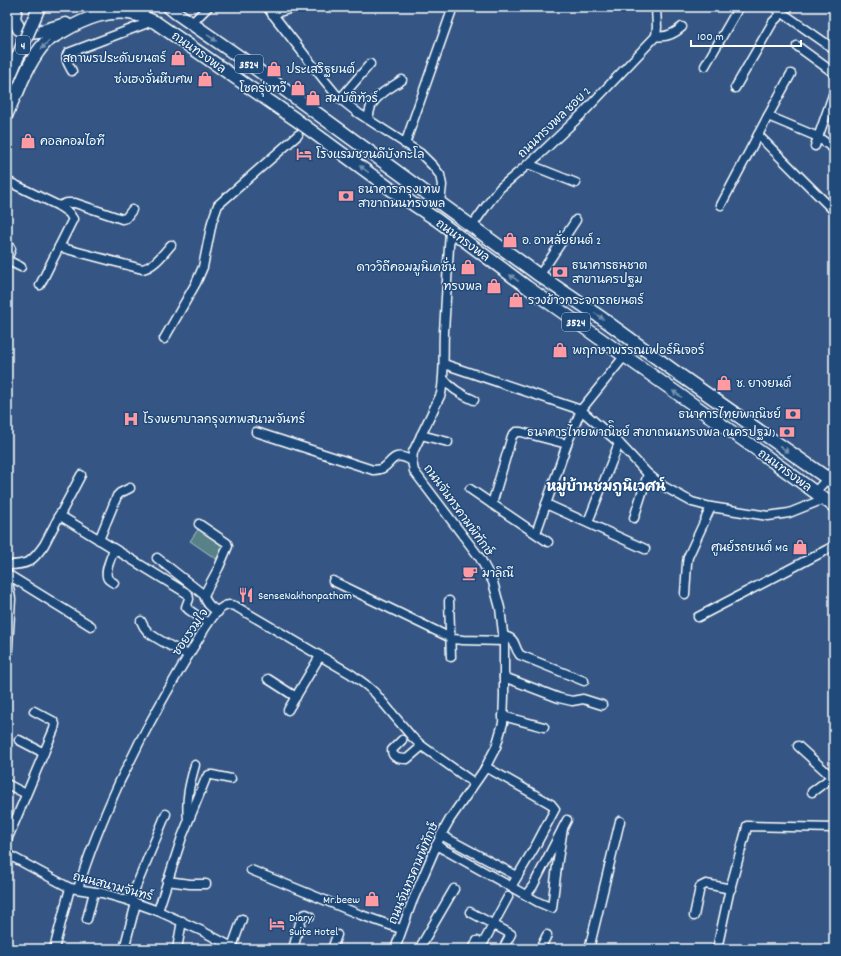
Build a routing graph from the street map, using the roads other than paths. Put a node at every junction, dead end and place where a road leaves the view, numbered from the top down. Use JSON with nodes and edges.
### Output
{"nodes":[{"id":1,"x":15,"y":7,"type":"edge"},
{"id":2,"x":39,"y":7,"type":"edge"},
{"id":3,"x":169,"y":7,"type":"edge"},
{"id":4,"x":208,"y":7,"type":"edge"},
{"id":5,"x":267,"y":7,"type":"edge"},
{"id":6,"x":296,"y":7,"type":"edge"},
{"id":7,"x":454,"y":7,"type":"edge"},
{"id":8,"x":656,"y":7,"type":"edge"},
{"id":9,"x":739,"y":7,"type":"edge"},
{"id":10,"x":774,"y":7,"type":"edge"},
{"id":11,"x":782,"y":13,"type":"junction"},
{"id":12,"x":272,"y":14,"type":"junction"},
{"id":13,"x":96,"y":16,"type":"junction"},
{"id":14,"x":153,"y":21,"type":"junction"},
{"id":15,"x":192,"y":23,"type":"junction"},
{"id":16,"x":7,"y":25,"type":"edge"},
{"id":17,"x":682,"y":27,"type":"dead end"},
{"id":18,"x":656,"y":36,"type":"junction"},
{"id":19,"x":797,"y":46,"type":"dead end"},
{"id":20,"x":834,"y":49,"type":"edge"},
{"id":21,"x":7,"y":62,"type":"edge"},
{"id":22,"x":370,"y":64,"type":"dead end"},
{"id":23,"x":705,"y":66,"type":"dead end"},
{"id":24,"x":72,"y":71,"type":"dead end"},
{"id":25,"x":834,"y":72,"type":"edge"},
{"id":26,"x":791,"y":74,"type":"dead end"},
{"id":27,"x":402,"y":80,"type":"dead end"},
{"id":28,"x":7,"y":82,"type":"edge"},
{"id":29,"x":735,"y":88,"type":"dead end"},
{"id":30,"x":834,"y":92,"type":"edge"},
{"id":31,"x":17,"y":93,"type":"junction"},
{"id":32,"x":340,"y":99,"type":"junction"},
{"id":33,"x":7,"y":116,"type":"edge"},
{"id":34,"x":768,"y":116,"type":"junction"},
{"id":35,"x":368,"y":119,"type":"junction"},
{"id":36,"x":328,"y":122,"type":"junction"},
{"id":37,"x":758,"y":135,"type":"junction"},
{"id":38,"x":298,"y":136,"type":"dead end"},
{"id":39,"x":319,"y":137,"type":"junction"},
{"id":40,"x":818,"y":137,"type":"junction"},
{"id":41,"x":405,"y":144,"type":"junction"},
{"id":42,"x":815,"y":146,"type":"dead end"},
{"id":43,"x":834,"y":149,"type":"edge"},
{"id":44,"x":528,"y":164,"type":"junction"},
{"id":45,"x":7,"y":181,"type":"edge"},
{"id":46,"x":576,"y":183,"type":"dead end"},
{"id":47,"x":440,"y":203,"type":"junction"},
{"id":48,"x":721,"y":205,"type":"dead end"},
{"id":49,"x":59,"y":206,"type":"junction"},
{"id":50,"x":132,"y":210,"type":"dead end"},
{"id":51,"x":834,"y":211,"type":"edge"},
{"id":52,"x":576,"y":220,"type":"dead end"},
{"id":53,"x":472,"y":226,"type":"junction"},
{"id":54,"x":450,"y":230,"type":"junction"},
{"id":55,"x":172,"y":245,"type":"dead end"},
{"id":56,"x":7,"y":246,"type":"edge"},
{"id":57,"x":59,"y":247,"type":"junction"},
{"id":58,"x":21,"y":267,"type":"dead end"},
{"id":59,"x":539,"y":276,"type":"junction"},
{"id":60,"x":40,"y":285,"type":"dead end"},
{"id":61,"x":164,"y":339,"type":"dead end"},
{"id":62,"x":635,"y":343,"type":"junction"},
{"id":63,"x":625,"y":356,"type":"junction"},
{"id":64,"x":444,"y":364,"type":"junction"},
{"id":65,"x":443,"y":378,"type":"junction"},
{"id":66,"x":474,"y":400,"type":"dead end"},
{"id":67,"x":581,"y":410,"type":"junction"},
{"id":68,"x":256,"y":432,"type":"dead end"},
{"id":69,"x":421,"y":435,"type":"junction"},
{"id":70,"x":448,"y":442,"type":"dead end"},
{"id":71,"x":618,"y":442,"type":"junction"},
{"id":72,"x":567,"y":444,"type":"junction"},
{"id":73,"x":412,"y":461,"type":"junction"},
{"id":74,"x":834,"y":469,"type":"edge"},
{"id":75,"x":648,"y":474,"type":"junction"},
{"id":76,"x":80,"y":475,"type":"dead end"},
{"id":77,"x":831,"y":481,"type":"edge"},
{"id":78,"x":130,"y":488,"type":"dead end"},
{"id":79,"x":470,"y":489,"type":"dead end"},
{"id":80,"x":819,"y":496,"type":"junction"},
{"id":81,"x":492,"y":504,"type":"junction"},
{"id":82,"x":546,"y":504,"type":"junction"},
{"id":83,"x":834,"y":506,"type":"edge"},
{"id":84,"x":711,"y":507,"type":"junction"},
{"id":85,"x":59,"y":516,"type":"junction"},
{"id":86,"x":634,"y":518,"type":"dead end"},
{"id":87,"x":588,"y":522,"type":"junction"},
{"id":88,"x":199,"y":524,"type":"dead end"},
{"id":89,"x":536,"y":533,"type":"junction"},
{"id":90,"x":99,"y":540,"type":"junction"},
{"id":91,"x":548,"y":542,"type":"dead end"},
{"id":92,"x":834,"y":546,"type":"edge"},
{"id":93,"x":114,"y":549,"type":"junction"},
{"id":94,"x":645,"y":549,"type":"dead end"},
{"id":95,"x":157,"y":558,"type":"dead end"},
{"id":96,"x":7,"y":565,"type":"edge"},
{"id":97,"x":7,"y":574,"type":"edge"},
{"id":98,"x":333,"y":582,"type":"dead end"},
{"id":99,"x":114,"y":583,"type":"dead end"},
{"id":100,"x":684,"y":594,"type":"dead end"},
{"id":101,"x":204,"y":595,"type":"junction"},
{"id":102,"x":449,"y":601,"type":"dead end"},
{"id":103,"x":218,"y":612,"type":"junction"},
{"id":104,"x":698,"y":617,"type":"dead end"},
{"id":105,"x":141,"y":621,"type":"dead end"},
{"id":106,"x":208,"y":623,"type":"junction"},
{"id":107,"x":91,"y":626,"type":"dead end"},
{"id":108,"x":450,"y":638,"type":"junction"},
{"id":109,"x":503,"y":639,"type":"junction"},
{"id":110,"x":188,"y":655,"type":"junction"},
{"id":111,"x":320,"y":656,"type":"junction"},
{"id":112,"x":451,"y":658,"type":"dead end"},
{"id":113,"x":7,"y":661,"type":"edge"},
{"id":114,"x":504,"y":677,"type":"junction"},
{"id":115,"x":268,"y":679,"type":"dead end"},
{"id":116,"x":584,"y":682,"type":"dead end"},
{"id":117,"x":296,"y":697,"type":"junction"},
{"id":118,"x":602,"y":705,"type":"dead end"},
{"id":119,"x":288,"y":710,"type":"dead end"},
{"id":120,"x":34,"y":711,"type":"dead end"},
{"id":121,"x":503,"y":716,"type":"junction"},
{"id":122,"x":544,"y":727,"type":"dead end"},
{"id":123,"x":19,"y":740,"type":"dead end"},
{"id":124,"x":402,"y":740,"type":"dead end"},
{"id":125,"x":422,"y":746,"type":"junction"},
{"id":126,"x":798,"y":746,"type":"dead end"},
{"id":127,"x":44,"y":753,"type":"junction"},
{"id":128,"x":195,"y":765,"type":"dead end"},
{"id":129,"x":486,"y":767,"type":"junction"},
{"id":130,"x":833,"y":778,"type":"edge"},
{"id":131,"x":231,"y":779,"type":"dead end"},
{"id":132,"x":474,"y":783,"type":"junction"},
{"id":133,"x":7,"y":784,"type":"edge"},
{"id":134,"x":812,"y":792,"type":"dead end"},
{"id":135,"x":26,"y":794,"type":"junction"},
{"id":136,"x":166,"y":814,"type":"dead end"},
{"id":137,"x":620,"y":821,"type":"dead end"},
{"id":138,"x":188,"y":824,"type":"junction"},
{"id":139,"x":834,"y":828,"type":"edge"},
{"id":140,"x":441,"y":835,"type":"junction"},
{"id":141,"x":7,"y":840,"type":"edge"},
{"id":142,"x":436,"y":845,"type":"junction"},
{"id":143,"x":7,"y":854,"type":"edge"},
{"id":144,"x":251,"y":870,"type":"dead end"},
{"id":145,"x":517,"y":876,"type":"junction"},
{"id":146,"x":167,"y":881,"type":"junction"},
{"id":147,"x":206,"y":884,"type":"dead end"},
{"id":148,"x":511,"y":886,"type":"junction"},
{"id":149,"x":74,"y":888,"type":"junction"},
{"id":150,"x":454,"y":889,"type":"dead end"},
{"id":151,"x":731,"y":889,"type":"junction"},
{"id":152,"x":94,"y":892,"type":"junction"},
{"id":153,"x":526,"y":895,"type":"junction"},
{"id":154,"x":508,"y":897,"type":"dead end"},
{"id":155,"x":133,"y":902,"type":"junction"},
{"id":156,"x":158,"y":911,"type":"junction"},
{"id":157,"x":470,"y":912,"type":"dead end"},
{"id":158,"x":310,"y":916,"type":"dead end"},
{"id":159,"x":694,"y":916,"type":"dead end"},
{"id":160,"x":87,"y":919,"type":"dead end"},
{"id":161,"x":242,"y":919,"type":"dead end"},
{"id":162,"x":182,"y":921,"type":"junction"},
{"id":163,"x":493,"y":924,"type":"junction"},
{"id":164,"x":401,"y":929,"type":"junction"},
{"id":165,"x":337,"y":935,"type":"dead end"},
{"id":166,"x":547,"y":936,"type":"dead end"},
{"id":167,"x":478,"y":945,"type":"edge"},
{"id":168,"x":234,"y":948,"type":"edge"},
{"id":169,"x":398,"y":948,"type":"edge"},
{"id":170,"x":54,"y":949,"type":"edge"},
{"id":171,"x":124,"y":949,"type":"edge"},
{"id":172,"x":177,"y":949,"type":"edge"},
{"id":173,"x":293,"y":949,"type":"edge"},
{"id":174,"x":332,"y":949,"type":"edge"},
{"id":175,"x":419,"y":949,"type":"edge"},
{"id":176,"x":472,"y":949,"type":"edge"},
{"id":177,"x":503,"y":949,"type":"edge"},
{"id":178,"x":540,"y":949,"type":"edge"},
{"id":179,"x":590,"y":949,"type":"edge"},
{"id":180,"x":717,"y":949,"type":"edge"}],
"edges":[{"from":1,"to":13,"type":"highway"},
{"from":1,"to":16,"type":"highway","number":"4"},
{"from":2,"to":28,"type":"highway","number":"4","bridge":true},
{"from":3,"to":15,"type":"highway","name":"ถนนทรงพล","number":"3524"},
{"from":4,"to":15,"type":"street"},
{"from":5,"to":12,"type":"street"},
{"from":6,"to":12,"type":"street"},
{"from":7,"to":41,"type":"street"},
{"from":8,"to":18,"type":"street"},
{"from":9,"to":23,"type":"street"},
{"from":10,"to":11,"type":"street"},
{"from":11,"to":20,"type":"street"},
{"from":11,"to":29,"type":"street"},
{"from":12,"to":32,"type":"street"},
{"from":13,"to":14,"type":"highway","name":"ถนนทรงพล","number":"3524"},
{"from":13,"to":31,"type":"highway","name":"ถนนทรงพล","number":"3524","one_way":true},
{"from":14,"to":24,"type":"street"},
{"from":14,"to":39,"type":"highway","name":"ถนนทรงพล","number":"3524"},
{"from":15,"to":36,"type":"highway","name":"ถนนทรงพล","number":"3524","one_way":true},
{"from":17,"to":18,"type":"street"},
{"from":18,"to":44,"type":"street","name":"ถนนทรงพล ซอย 2"},
{"from":19,"to":25,"type":"street"},
{"from":21,"to":31,"type":"highway"},
{"from":22,"to":32,"type":"street"},
{"from":26,"to":34,"type":"street"},
{"from":27,"to":35,"type":"street"},
{"from":30,"to":40,"type":"street"},
{"from":31,"to":33,"type":"main road"},
{"from":32,"to":35,"type":"street"},
{"from":34,"to":37,"type":"street"},
{"from":34,"to":40,"type":"street"},
{"from":35,"to":41,"type":"street"},
{"from":36,"to":39,"type":"highway"},
{"from":36,"to":47,"type":"highway","name":"ถนนทรงพล","number":"3524"},
{"from":37,"to":48,"type":"street"},
{"from":37,"to":51,"type":"street"},
{"from":38,"to":61,"type":"street"},
{"from":54,"to":39,"type":"highway","name":"ถนนทรงพล","number":"3524","one_way":true},
{"from":40,"to":42,"type":"street"},
{"from":40,"to":43,"type":"street"},
{"from":41,"to":47,"type":"street"},
{"from":44,"to":46,"type":"street"},
{"from":44,"to":53,"type":"street","name":"ถนนทรงพล ซอย 2"},
{"from":45,"to":49,"type":"street"},
{"from":47,"to":53,"type":"highway","name":"ถนนทรงพล","number":"3524"},
{"from":49,"to":50,"type":"street"},
{"from":49,"to":57,"type":"street"},
{"from":52,"to":59,"type":"street"},
{"from":53,"to":59,"type":"highway","name":"ถนนทรงพล","number":"3524"},
{"from":63,"to":54,"type":"highway","name":"ถนนทรงพล","number":"3524","one_way":true},
{"from":54,"to":64,"type":"street","name":"ถนนจันทรคามพิทักษ์"},
{"from":55,"to":57,"type":"street"},
{"from":56,"to":58,"type":"street"},
{"from":57,"to":60,"type":"street"},
{"from":59,"to":62,"type":"highway","name":"ถนนทรงพล","number":"3524","one_way":true},
{"from":62,"to":63,"type":"street"},
{"from":62,"to":77,"type":"highway","name":"ถนนทรงพล","number":"3524","one_way":true},
{"from":63,"to":67,"type":"street"},
{"from":80,"to":63,"type":"highway","name":"ถนนทรงพล","number":"3524","one_way":true},
{"from":64,"to":65,"type":"street","name":"ถนนจันทรคามพิทักษ์"},
{"from":64,"to":67,"type":"street"},
{"from":65,"to":66,"type":"street"},
{"from":65,"to":69,"type":"street","name":"ถนนจันทรคามพิทักษ์"},
{"from":67,"to":71,"type":"street"},
{"from":67,"to":72,"type":"street"},
{"from":68,"to":73,"type":"street"},
{"from":69,"to":70,"type":"street"},
{"from":69,"to":73,"type":"street","name":"ถนนจันทรคามพิทักษ์"},
{"from":71,"to":75,"type":"street"},
{"from":71,"to":87,"type":"street"},
{"from":72,"to":81,"type":"street"},
{"from":72,"to":82,"type":"street"},
{"from":73,"to":109,"type":"street","name":"ถนนจันทรคามพิทักษ์"},
{"from":74,"to":77,"type":"street"},
{"from":75,"to":84,"type":"street"},
{"from":75,"to":86,"type":"street"},
{"from":76,"to":85,"type":"street"},
{"from":77,"to":80,"type":"street"},
{"from":78,"to":90,"type":"street"},
{"from":79,"to":81,"type":"street"},
{"from":80,"to":83,"type":"highway","name":"ถนนทรงพล","number":"3524"},
{"from":80,"to":84,"type":"street"},
{"from":81,"to":89,"type":"street"},
{"from":82,"to":87,"type":"street"},
{"from":82,"to":89,"type":"street"},
{"from":84,"to":100,"type":"street"},
{"from":85,"to":90,"type":"street"},
{"from":85,"to":96,"type":"street"},
{"from":87,"to":94,"type":"street"},
{"from":88,"to":101,"type":"street"},
{"from":89,"to":91,"type":"street"},
{"from":90,"to":93,"type":"street"},
{"from":92,"to":104,"type":"street"},
{"from":93,"to":99,"type":"street"},
{"from":93,"to":106,"type":"street"},
{"from":95,"to":101,"type":"street"},
{"from":97,"to":107,"type":"street"},
{"from":97,"to":113,"type":"street"},
{"from":98,"to":108,"type":"street"},
{"from":101,"to":103,"type":"street"},
{"from":102,"to":108,"type":"street"},
{"from":103,"to":106,"type":"street","name":"ซอยรวมใจ"},
{"from":103,"to":111,"type":"street","name":"ซอยรวมใจ"},
{"from":105,"to":110,"type":"street"},
{"from":106,"to":110,"type":"street","name":"ซอยรวมใจ"},
{"from":108,"to":109,"type":"street"},
{"from":108,"to":112,"type":"street"},
{"from":109,"to":114,"type":"street","name":"ถนนจันทรคามพิทักษ์"},
{"from":109,"to":116,"type":"street"},
{"from":110,"to":149,"type":"street","name":"ซอยรวมใจ"},
{"from":111,"to":117,"type":"street"},
{"from":111,"to":125,"type":"street","name":"ซอยรวมใจ"},
{"from":114,"to":118,"type":"street"},
{"from":114,"to":121,"type":"street","name":"ถนนจันทรคามพิทักษ์"},
{"from":115,"to":117,"type":"street"},
{"from":117,"to":119,"type":"street"},
{"from":120,"to":127,"type":"street"},
{"from":121,"to":122,"type":"street"},
{"from":121,"to":129,"type":"street","name":"ถนนจันทรคามพิทักษ์"},
{"from":123,"to":127,"type":"street"},
{"from":124,"to":125,"type":"street"},
{"from":125,"to":132,"type":"street","name":"ซอยรวมใจ"},
{"from":126,"to":130,"type":"street"},
{"from":127,"to":135,"type":"street"},
{"from":128,"to":138,"type":"street"},
{"from":129,"to":132,"type":"street","name":"ถนนจันทรคามพิทักษ์"},
{"from":129,"to":145,"type":"street"},
{"from":130,"to":134,"type":"street"},
{"from":131,"to":138,"type":"street"},
{"from":132,"to":140,"type":"street","name":"ถนนจันทรคามพิทักษ์"},
{"from":133,"to":135,"type":"street"},
{"from":135,"to":141,"type":"street"},
{"from":136,"to":155,"type":"street"},
{"from":137,"to":179,"type":"street"},
{"from":138,"to":146,"type":"street"},
{"from":139,"to":151,"type":"street"},
{"from":140,"to":142,"type":"street","name":"ถนนจันทรคามพิทักษ์"},
{"from":140,"to":145,"type":"street"},
{"from":142,"to":148,"type":"street"},
{"from":142,"to":164,"type":"street","name":"ถนนจันทรคามพิทักษ์"},
{"from":143,"to":149,"type":"street","name":"ถนนสนามจันทร์"},
{"from":144,"to":164,"type":"street"},
{"from":145,"to":148,"type":"street"},
{"from":146,"to":147,"type":"street"},
{"from":146,"to":156,"type":"street"},
{"from":148,"to":153,"type":"street"},
{"from":149,"to":152,"type":"street","name":"ถนนสนามจันทร์"},
{"from":149,"to":170,"type":"street","name":"ซอยรวมใจ"},
{"from":150,"to":175,"type":"street"},
{"from":151,"to":159,"type":"street"},
{"from":151,"to":180,"type":"street"},
{"from":152,"to":155,"type":"street","name":"ถนนสนามจันทร์"},
{"from":152,"to":160,"type":"street"},
{"from":153,"to":153,"type":"street"},
{"from":154,"to":163,"type":"street"},
{"from":155,"to":156,"type":"street","name":"ถนนสนามจันทร์"},
{"from":155,"to":171,"type":"street"},
{"from":156,"to":162,"type":"street","name":"ถนนสนามจันทร์"},
{"from":157,"to":163,"type":"street"},
{"from":158,"to":173,"type":"street"},
{"from":161,"to":168,"type":"street"},
{"from":162,"to":168,"type":"street","name":"ถนนสนามจันทร์"},
{"from":162,"to":172,"type":"street"},
{"from":163,"to":167,"type":"street"},
{"from":163,"to":177,"type":"street"},
{"from":164,"to":169,"type":"street","name":"ถนนจันทรคามพิทักษ์"},
{"from":165,"to":174,"type":"street"},
{"from":166,"to":178,"type":"street"},
{"from":167,"to":176,"type":"street"}]}
